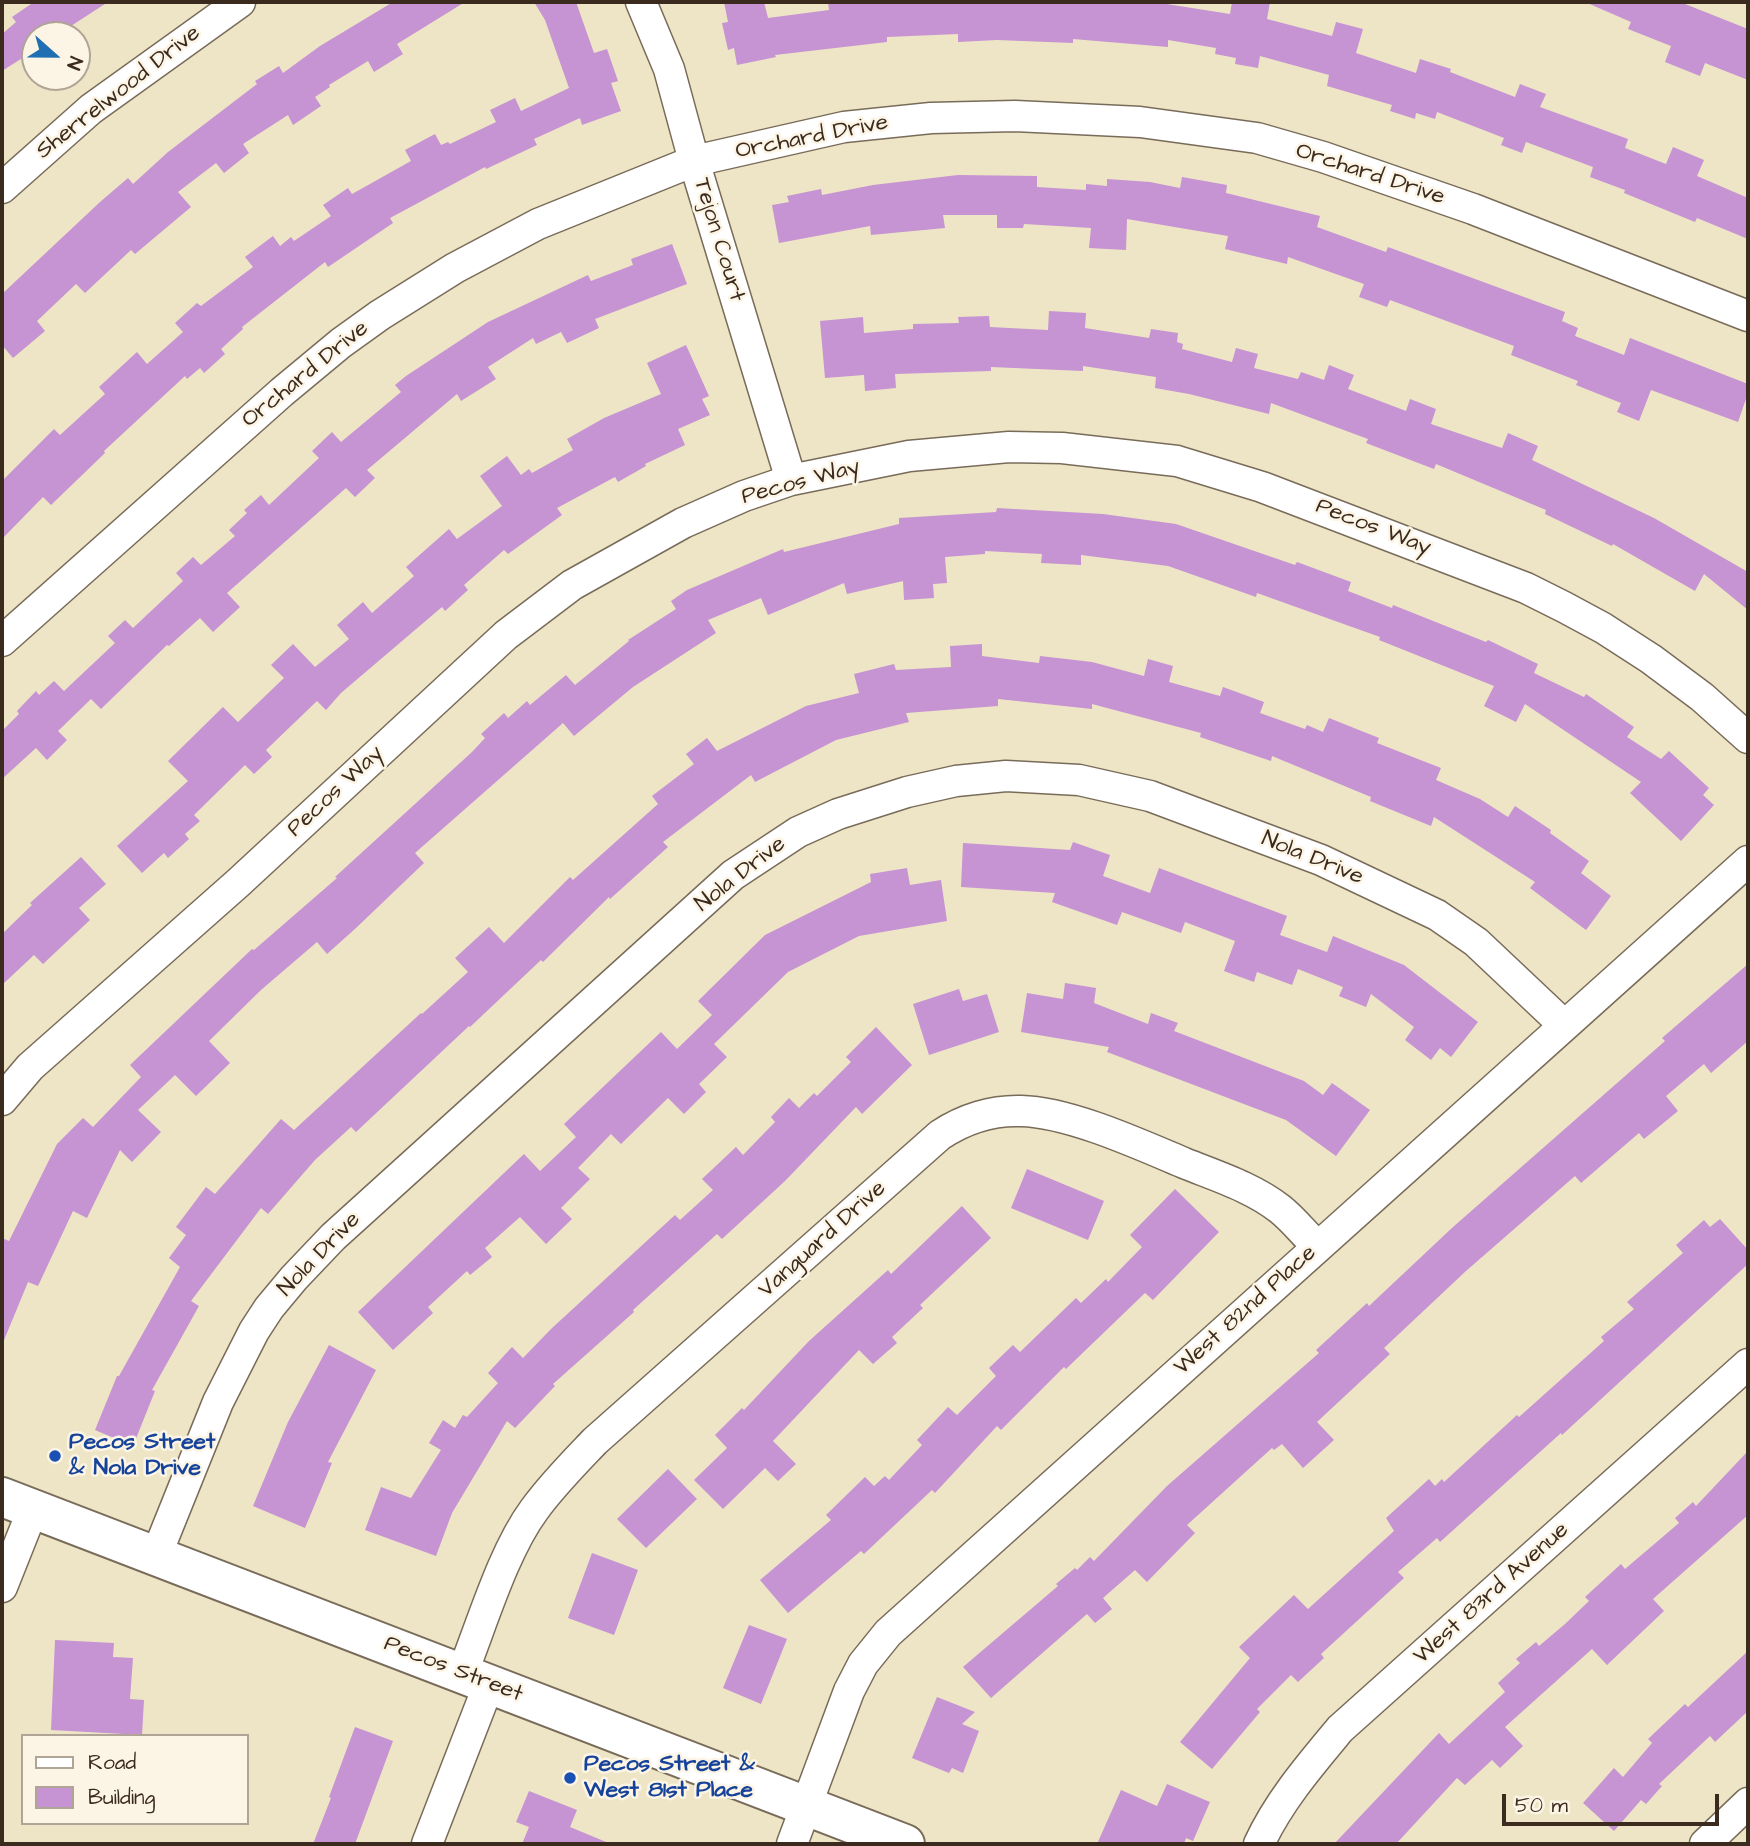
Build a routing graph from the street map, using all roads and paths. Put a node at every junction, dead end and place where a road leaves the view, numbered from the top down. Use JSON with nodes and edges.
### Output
{"nodes":[{"id":1,"x":240,"y":2,"type":"edge"},
{"id":2,"x":641,"y":2,"type":"edge"},
{"id":3,"x":694,"y":161,"type":"junction"},
{"id":4,"x":2,"y":188,"type":"edge"},
{"id":5,"x":1748,"y":316,"type":"edge"},
{"id":6,"x":791,"y":480,"type":"junction"},
{"id":7,"x":2,"y":641,"type":"edge"},
{"id":8,"x":1748,"y":738,"type":"edge"},
{"id":9,"x":1748,"y":861,"type":"edge"},
{"id":10,"x":1564,"y":1025,"type":"junction"},
{"id":11,"x":2,"y":1100,"type":"edge"},
{"id":12,"x":1318,"y":1247,"type":"junction"},
{"id":13,"x":1748,"y":1364,"type":"edge"},
{"id":14,"x":17,"y":1503,"type":"edge"},
{"id":15,"x":156,"y":1556,"type":"junction"},
{"id":16,"x":2,"y":1587,"type":"edge"},
{"id":17,"x":475,"y":1679,"type":"junction"},
{"id":18,"x":1748,"y":1803,"type":"edge"},
{"id":19,"x":807,"y":1806,"type":"junction"},
{"id":20,"x":427,"y":1844,"type":"edge"},
{"id":21,"x":792,"y":1844,"type":"edge"},
{"id":22,"x":905,"y":1844,"type":"edge"},
{"id":23,"x":1259,"y":1844,"type":"edge"},
{"id":24,"x":1705,"y":1844,"type":"edge"}],
"edges":[{"from":1,"to":4,"type":"street","name":"Sherrelwood Drive"},
{"from":2,"to":3,"type":"street","name":"Tejon Court"},
{"from":3,"to":5,"type":"street","name":"Orchard Drive"},
{"from":3,"to":6,"type":"street","name":"Tejon Court"},
{"from":3,"to":7,"type":"street","name":"Orchard Drive"},
{"from":6,"to":8,"type":"street","name":"Pecos Way"},
{"from":6,"to":11,"type":"street","name":"Pecos Way"},
{"from":9,"to":10,"type":"street","name":"West 82nd Place"},
{"from":10,"to":12,"type":"street","name":"West 82nd Place"},
{"from":10,"to":15,"type":"street","name":"Nola Drive"},
{"from":12,"to":17,"type":"street","name":"Vanguard Drive"},
{"from":12,"to":19,"type":"street","name":"West 82nd Place"},
{"from":13,"to":23,"type":"street","name":"West 83rd Avenue"},
{"from":14,"to":15,"type":"main road","name":"Pecos Street"},
{"from":14,"to":16,"type":"street"},
{"from":15,"to":17,"type":"main road","name":"Pecos Street"},
{"from":17,"to":19,"type":"main road","name":"Pecos Street"},
{"from":17,"to":20,"type":"street","name":"Vanguard Drive"},
{"from":18,"to":24,"type":"street"},
{"from":19,"to":21,"type":"street","name":"West 82nd Place"},
{"from":19,"to":22,"type":"main road","name":"Pecos Street"}]}
